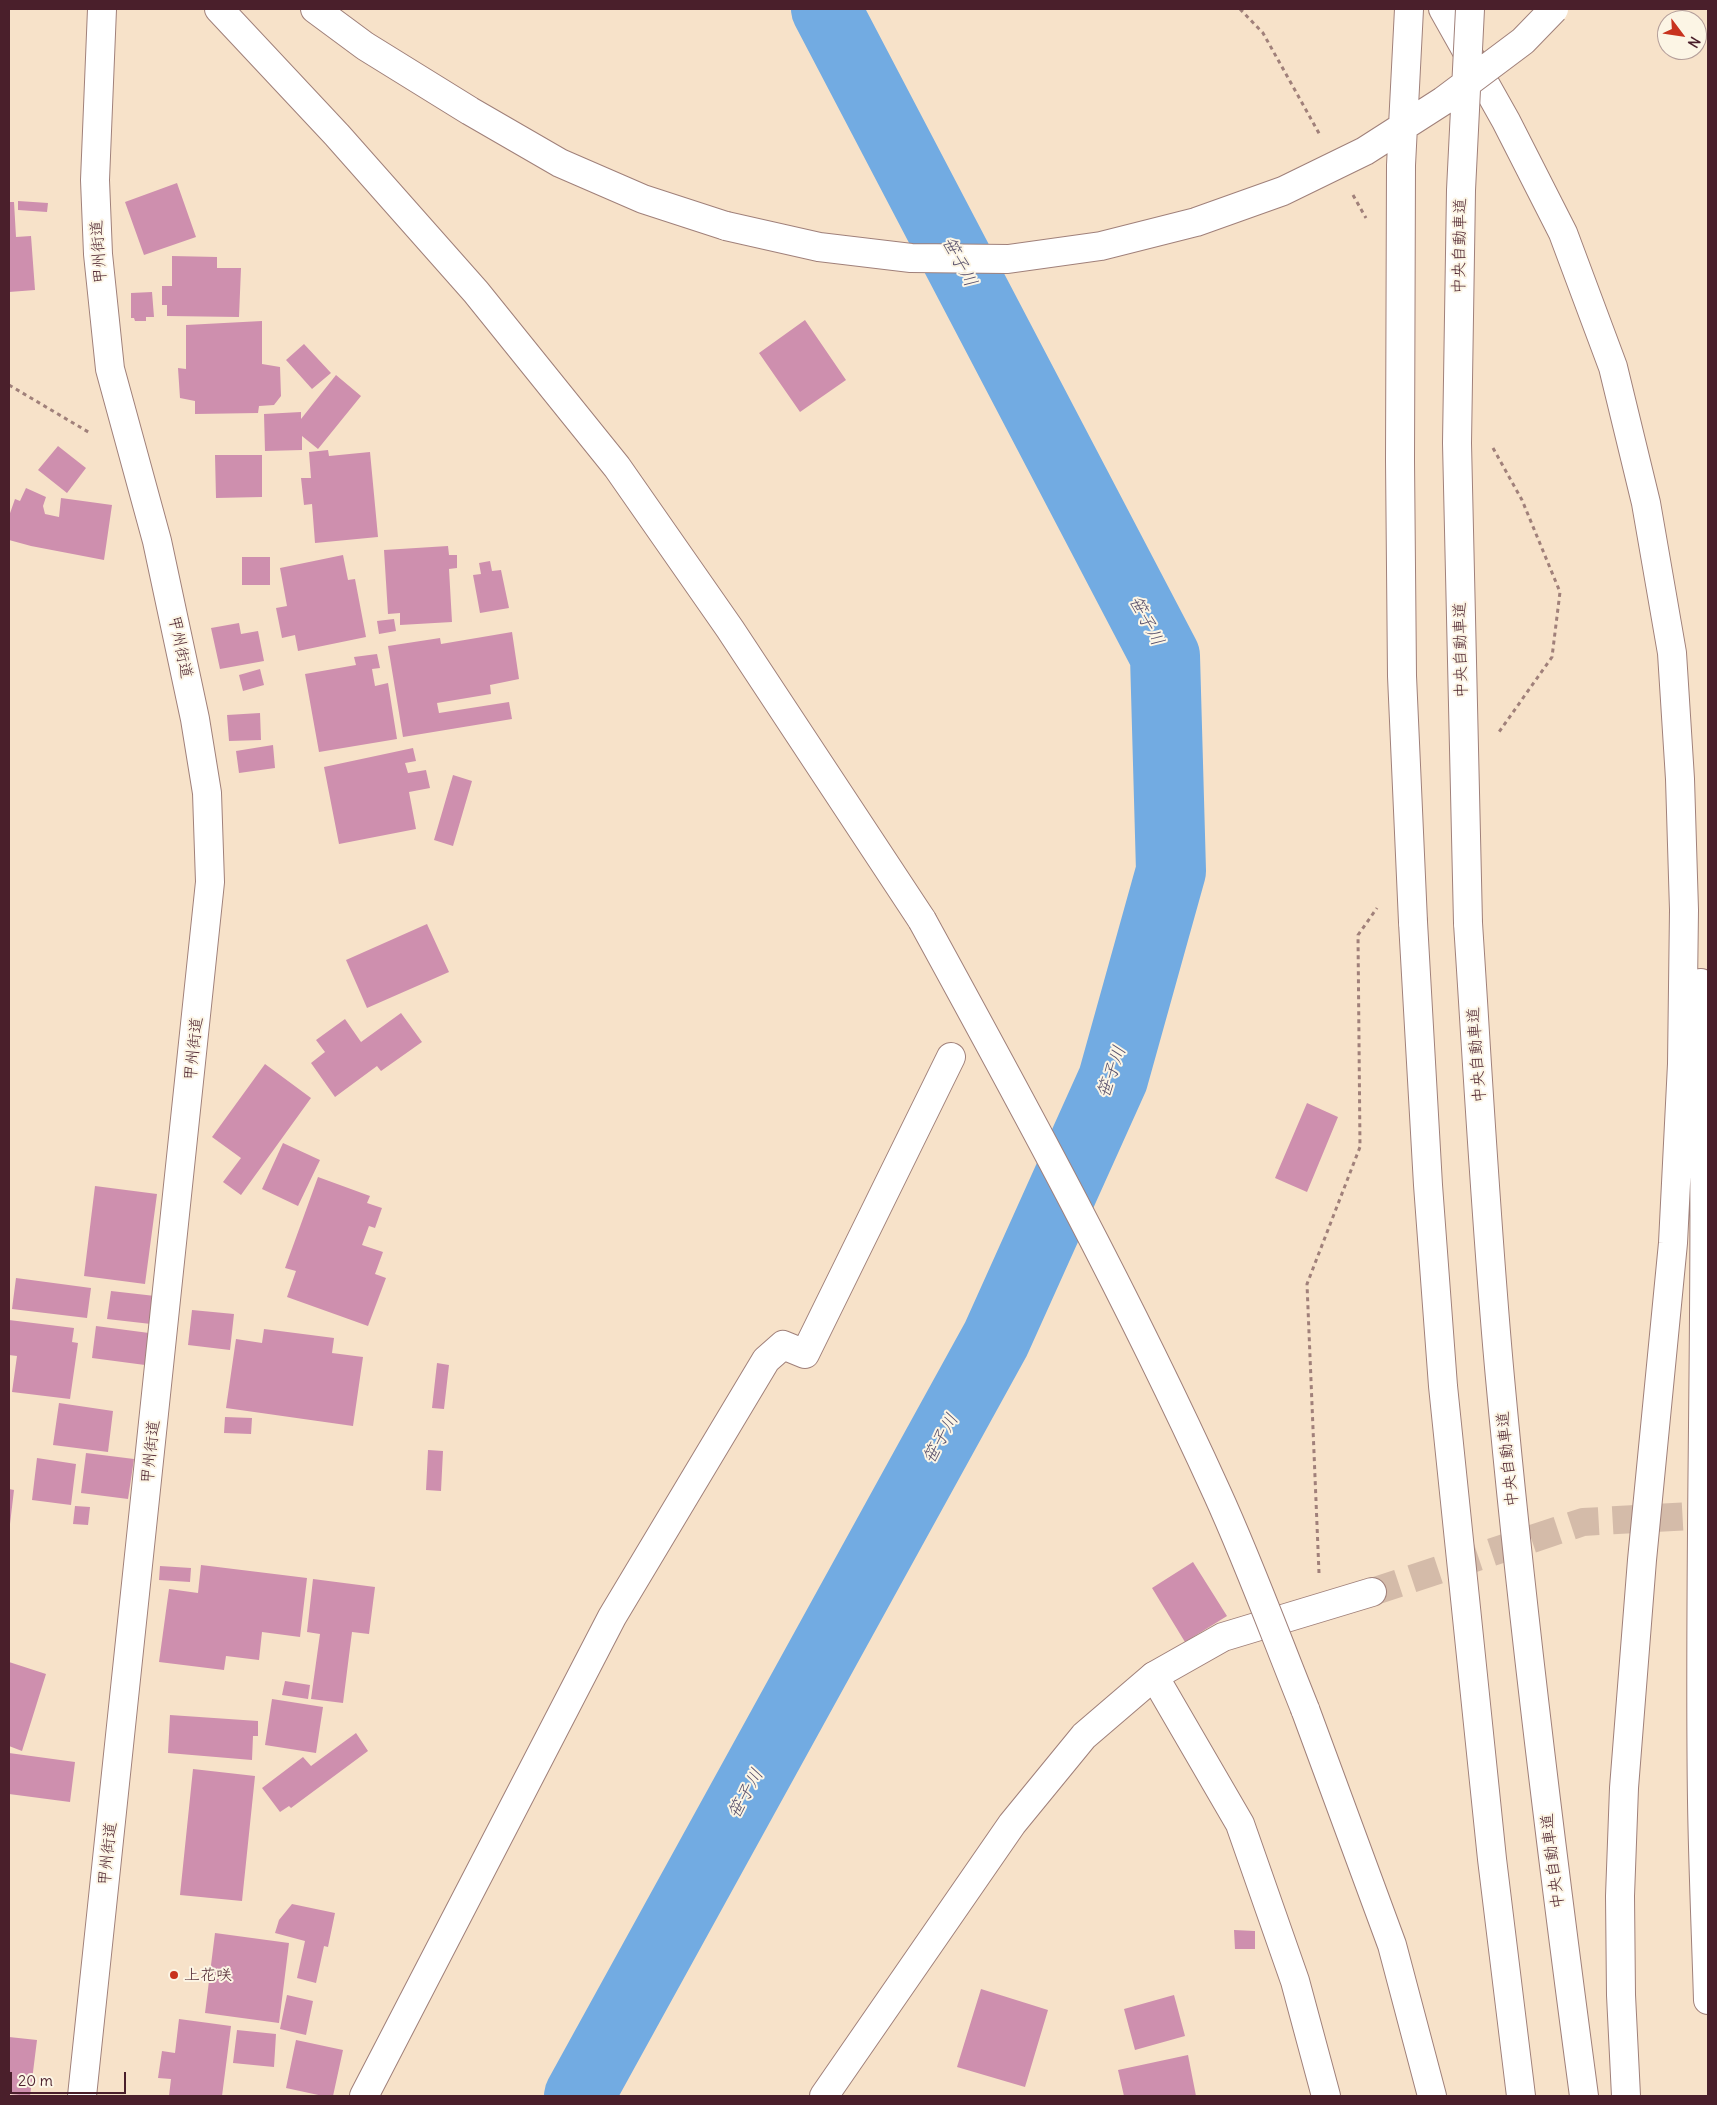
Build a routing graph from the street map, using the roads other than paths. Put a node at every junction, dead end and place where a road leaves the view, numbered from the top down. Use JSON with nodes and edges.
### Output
{"nodes":[{"id":1,"x":102,"y":9,"type":"edge"},
{"id":2,"x":219,"y":9,"type":"edge"},
{"id":3,"x":315,"y":9,"type":"edge"},
{"id":4,"x":1409,"y":9,"type":"edge"},
{"id":5,"x":1443,"y":9,"type":"edge"},
{"id":6,"x":1470,"y":9,"type":"edge"},
{"id":7,"x":1554,"y":9,"type":"edge"},
{"id":8,"x":1672,"y":653,"type":"junction"},
{"id":9,"x":951,"y":1057,"type":"dead end"},
{"id":10,"x":1372,"y":1592,"type":"tunnel mouth"},
{"id":11,"x":1154,"y":1676,"type":"junction"},
{"id":12,"x":1708,"y":2000,"type":"edge"},
{"id":13,"x":82,"y":2096,"type":"edge"},
{"id":14,"x":364,"y":2096,"type":"edge"},
{"id":15,"x":824,"y":2096,"type":"edge"},
{"id":16,"x":1326,"y":2096,"type":"edge"},
{"id":17,"x":1432,"y":2096,"type":"edge"},
{"id":18,"x":1521,"y":2096,"type":"edge"},
{"id":19,"x":1584,"y":2096,"type":"edge"},
{"id":20,"x":1626,"y":2096,"type":"edge"}],
"edges":[{"from":1,"to":13,"type":"main road","name":"甲州街道"},
{"from":2,"to":17,"type":"main road","bridge":true},
{"from":3,"to":7,"type":"main road","bridge":true},
{"from":4,"to":18,"type":"main road","bridge":true},
{"from":5,"to":8,"type":"main road"},
{"from":6,"to":19,"type":"main road","name":"中央自動車道","bridge":true},
{"from":8,"to":12,"type":"main road"},
{"from":8,"to":20,"type":"main road"},
{"from":9,"to":14,"type":"main road"},
{"from":10,"to":11,"type":"main road"},
{"from":11,"to":15,"type":"main road"},
{"from":11,"to":16,"type":"main road"}]}
